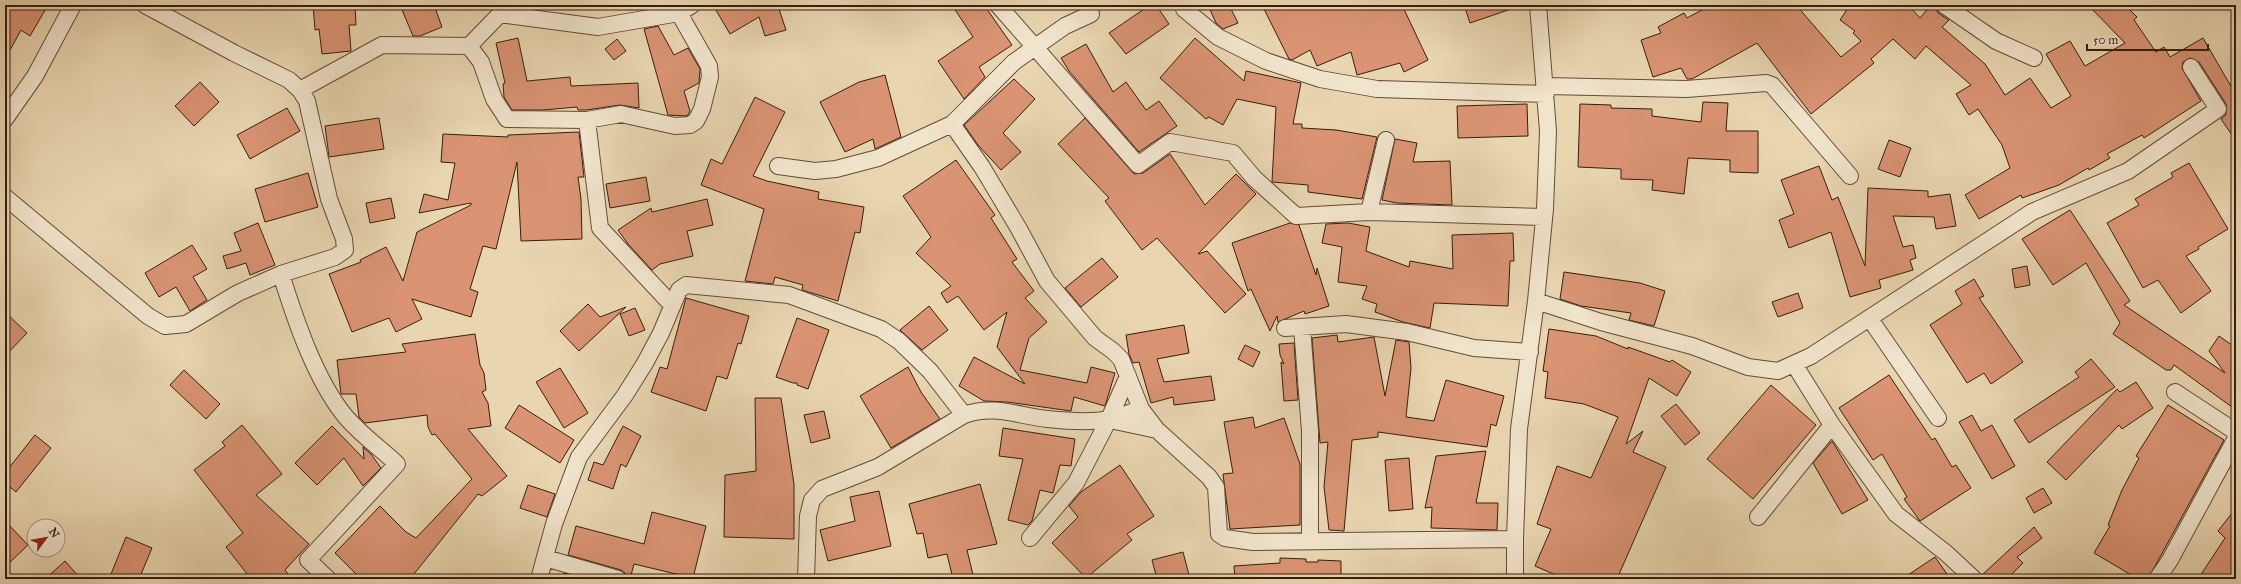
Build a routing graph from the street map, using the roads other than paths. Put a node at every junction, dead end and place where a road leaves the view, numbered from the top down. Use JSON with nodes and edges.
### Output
{"nodes":[{"id":1,"x":73,"y":5,"type":"edge"},
{"id":2,"x":145,"y":5,"type":"edge"},
{"id":3,"x":998,"y":5,"type":"edge"},
{"id":4,"x":1538,"y":5,"type":"edge"},
{"id":5,"x":1944,"y":5,"type":"edge"},
{"id":6,"x":686,"y":9,"type":"edge"},
{"id":7,"x":1184,"y":9,"type":"dead end"},
{"id":8,"x":1090,"y":14,"type":"dead end"},
{"id":9,"x":469,"y":46,"type":"junction"},
{"id":10,"x":1035,"y":47,"type":"junction"},
{"id":11,"x":2034,"y":58,"type":"dead end"},
{"id":12,"x":2190,"y":67,"type":"dead end"},
{"id":13,"x":300,"y":90,"type":"junction"},
{"id":14,"x":1546,"y":90,"type":"junction"},
{"id":15,"x":5,"y":119,"type":"edge"},
{"id":16,"x":586,"y":120,"type":"junction"},
{"id":17,"x":952,"y":124,"type":"junction"},
{"id":18,"x":1386,"y":140,"type":"dead end"},
{"id":19,"x":778,"y":166,"type":"dead end"},
{"id":20,"x":1850,"y":176,"type":"dead end"},
{"id":21,"x":5,"y":197,"type":"edge"},
{"id":22,"x":1369,"y":212,"type":"junction"},
{"id":23,"x":1544,"y":217,"type":"junction"},
{"id":24,"x":281,"y":274,"type":"junction"},
{"id":25,"x":1536,"y":301,"type":"junction"},
{"id":26,"x":672,"y":305,"type":"junction"},
{"id":27,"x":1870,"y":319,"type":"junction"},
{"id":28,"x":1302,"y":327,"type":"junction"},
{"id":29,"x":1285,"y":328,"type":"dead end"},
{"id":30,"x":1530,"y":352,"type":"junction"},
{"id":31,"x":1794,"y":364,"type":"junction"},
{"id":32,"x":1128,"y":376,"type":"junction"},
{"id":33,"x":2175,"y":392,"type":"dead end"},
{"id":34,"x":1141,"y":409,"type":"junction"},
{"id":35,"x":964,"y":415,"type":"junction"},
{"id":36,"x":1938,"y":418,"type":"dead end"},
{"id":37,"x":1108,"y":420,"type":"junction"},
{"id":38,"x":1832,"y":425,"type":"junction"},
{"id":39,"x":1157,"y":430,"type":"junction"},
{"id":40,"x":2236,"y":432,"type":"edge"},
{"id":41,"x":2236,"y":438,"type":"edge"},
{"id":42,"x":1758,"y":517,"type":"dead end"},
{"id":43,"x":1030,"y":538,"type":"dead end"},
{"id":44,"x":1515,"y":539,"type":"junction"},
{"id":45,"x":1310,"y":541,"type":"junction"},
{"id":46,"x":545,"y":558,"type":"junction"},
{"id":47,"x":328,"y":579,"type":"edge"},
{"id":48,"x":539,"y":579,"type":"edge"},
{"id":49,"x":618,"y":579,"type":"edge"},
{"id":50,"x":806,"y":579,"type":"edge"},
{"id":51,"x":1515,"y":579,"type":"edge"},
{"id":52,"x":1974,"y":579,"type":"edge"},
{"id":53,"x":2157,"y":579,"type":"edge"}],
"edges":[{"from":1,"to":15,"type":"street"},
{"from":2,"to":13,"type":"street"},
{"from":3,"to":10,"type":"street"},
{"from":4,"to":14,"type":"street"},
{"from":5,"to":11,"type":"street"},
{"from":6,"to":9,"type":"street"},
{"from":6,"to":16,"type":"street"},
{"from":7,"to":14,"type":"street"},
{"from":8,"to":10,"type":"street"},
{"from":9,"to":13,"type":"street"},
{"from":9,"to":16,"type":"street"},
{"from":10,"to":17,"type":"street"},
{"from":10,"to":22,"type":"street"},
{"from":12,"to":27,"type":"street"},
{"from":13,"to":24,"type":"street"},
{"from":14,"to":20,"type":"street"},
{"from":14,"to":23,"type":"street"},
{"from":16,"to":26,"type":"street"},
{"from":17,"to":19,"type":"street"},
{"from":17,"to":32,"type":"street"},
{"from":18,"to":22,"type":"street"},
{"from":21,"to":24,"type":"street"},
{"from":22,"to":23,"type":"street"},
{"from":23,"to":25,"type":"street"},
{"from":24,"to":47,"type":"street"},
{"from":25,"to":30,"type":"street"},
{"from":25,"to":31,"type":"street"},
{"from":26,"to":35,"type":"street"},
{"from":26,"to":46,"type":"street"},
{"from":27,"to":31,"type":"street"},
{"from":27,"to":36,"type":"street"},
{"from":28,"to":29,"type":"street"},
{"from":28,"to":30,"type":"street"},
{"from":28,"to":45,"type":"street"},
{"from":30,"to":44,"type":"street"},
{"from":31,"to":38,"type":"street"},
{"from":32,"to":34,"type":"street"},
{"from":32,"to":37,"type":"street"},
{"from":33,"to":40,"type":"street"},
{"from":34,"to":37,"type":"street"},
{"from":34,"to":39,"type":"street"},
{"from":35,"to":37,"type":"street"},
{"from":35,"to":50,"type":"street"},
{"from":37,"to":39,"type":"street"},
{"from":37,"to":43,"type":"street"},
{"from":38,"to":42,"type":"street"},
{"from":38,"to":52,"type":"street"},
{"from":39,"to":45,"type":"street"},
{"from":41,"to":53,"type":"street"},
{"from":44,"to":45,"type":"street"},
{"from":44,"to":51,"type":"street"},
{"from":46,"to":48,"type":"street"},
{"from":46,"to":49,"type":"street"}]}
